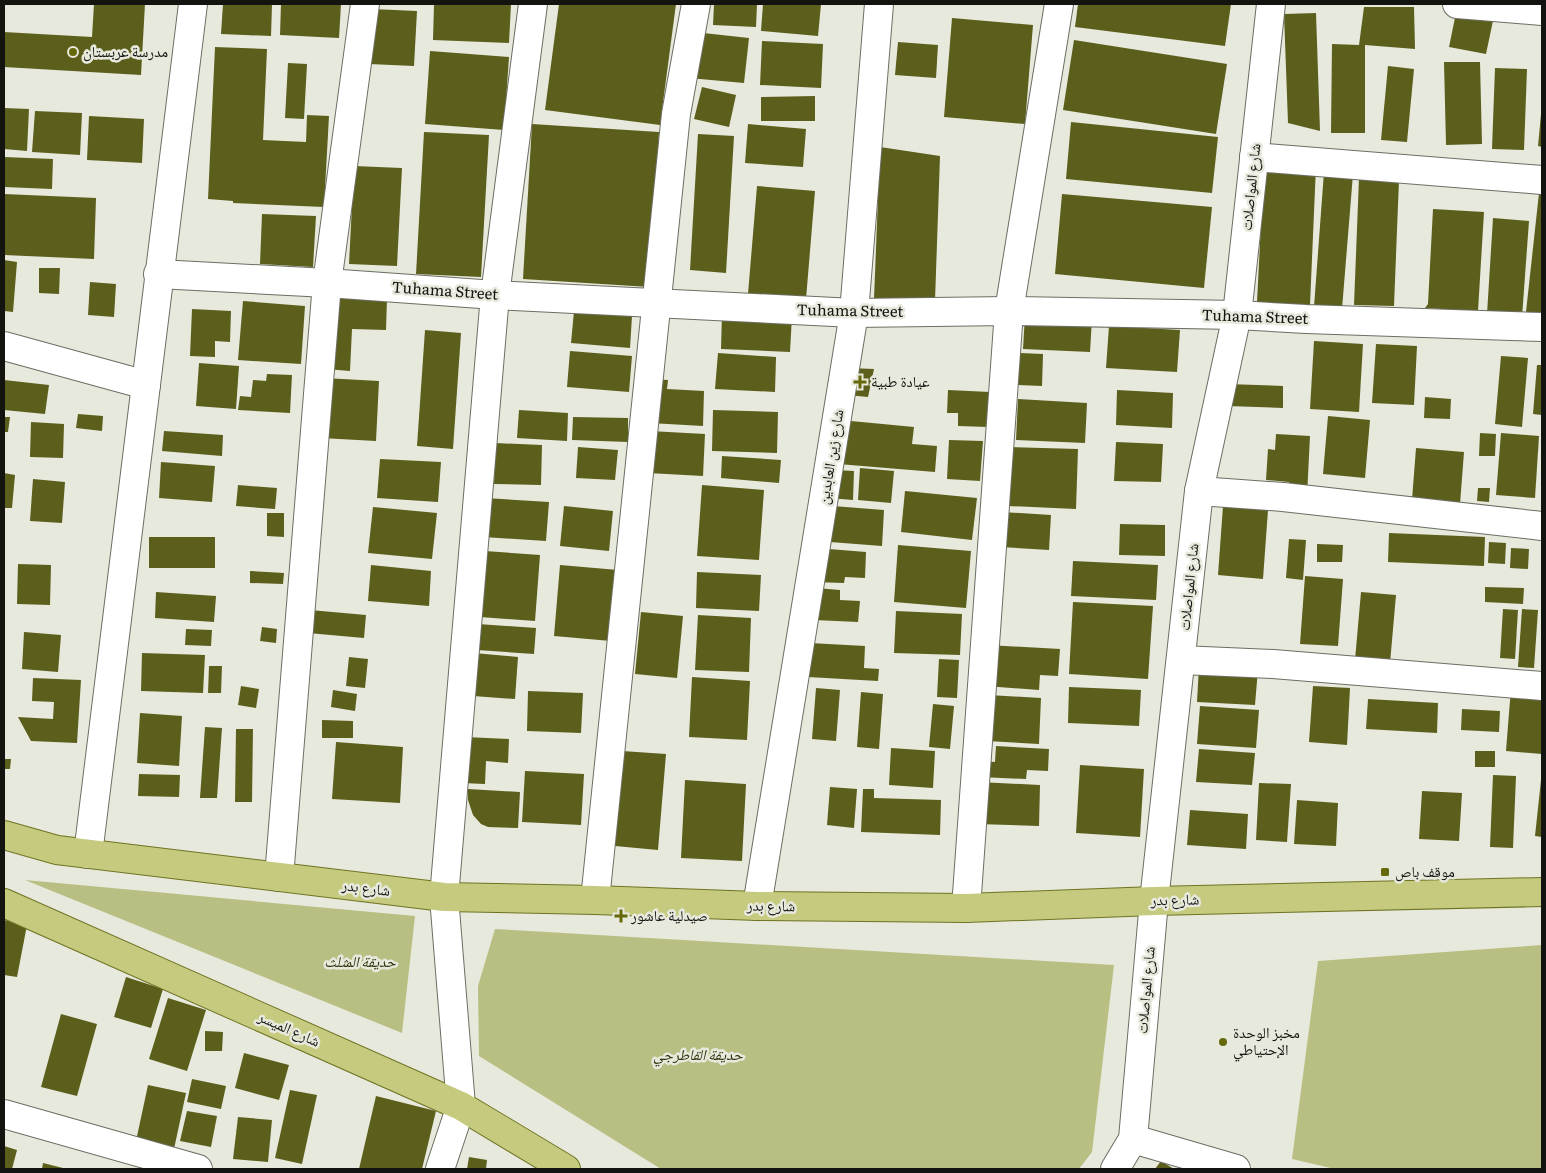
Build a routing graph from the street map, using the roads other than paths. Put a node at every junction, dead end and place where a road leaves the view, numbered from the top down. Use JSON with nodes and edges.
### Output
{"nodes":[{"id":1,"x":193,"y":4,"type":"edge"},
{"id":2,"x":365,"y":4,"type":"edge"},
{"id":3,"x":533,"y":4,"type":"edge"},
{"id":4,"x":696,"y":4,"type":"edge"},
{"id":5,"x":879,"y":4,"type":"edge"},
{"id":6,"x":1060,"y":4,"type":"edge"},
{"id":7,"x":1271,"y":4,"type":"edge"},
{"id":8,"x":1457,"y":4,"type":"edge"},
{"id":9,"x":1542,"y":11,"type":"edge"},
{"id":10,"x":1254,"y":158,"type":"junction"},
{"id":11,"x":1542,"y":180,"type":"edge"},
{"id":12,"x":158,"y":274,"type":"junction"},
{"id":13,"x":327,"y":283,"type":"junction"},
{"id":14,"x":495,"y":295,"type":"junction"},
{"id":15,"x":656,"y":303,"type":"junction"},
{"id":16,"x":1009,"y":311,"type":"junction"},
{"id":17,"x":854,"y":313,"type":"junction"},
{"id":18,"x":1237,"y":315,"type":"junction"},
{"id":19,"x":1542,"y":327,"type":"edge"},
{"id":20,"x":4,"y":346,"type":"edge"},
{"id":21,"x":146,"y":385,"type":"junction"},
{"id":22,"x":1199,"y":491,"type":"junction"},
{"id":23,"x":1542,"y":526,"type":"edge"},
{"id":24,"x":1182,"y":660,"type":"junction"},
{"id":25,"x":1542,"y":686,"type":"edge"},
{"id":26,"x":4,"y":835,"type":"edge"},
{"id":27,"x":88,"y":854,"type":"junction"},
{"id":28,"x":279,"y":877,"type":"junction"},
{"id":29,"x":1542,"y":892,"type":"edge"},
{"id":30,"x":444,"y":897,"type":"junction"},
{"id":31,"x":595,"y":900,"type":"junction"},
{"id":32,"x":1154,"y":901,"type":"junction"},
{"id":33,"x":4,"y":903,"type":"edge"},
{"id":34,"x":757,"y":906,"type":"junction"},
{"id":35,"x":966,"y":908,"type":"junction"},
{"id":36,"x":461,"y":1106,"type":"junction"},
{"id":37,"x":4,"y":1114,"type":"edge"},
{"id":38,"x":1133,"y":1139,"type":"junction"},
{"id":39,"x":198,"y":1169,"type":"edge"},
{"id":40,"x":440,"y":1169,"type":"edge"},
{"id":41,"x":566,"y":1169,"type":"edge"},
{"id":42,"x":1115,"y":1169,"type":"edge"},
{"id":43,"x":1236,"y":1169,"type":"edge"}],
"edges":[{"from":1,"to":12,"type":"street"},
{"from":2,"to":13,"type":"street"},
{"from":3,"to":14,"type":"street"},
{"from":4,"to":15,"type":"street"},
{"from":5,"to":17,"type":"street","name":"شارع زين العابدين"},
{"from":6,"to":16,"type":"street"},
{"from":7,"to":10,"type":"street","name":"شارع المواصلات"},
{"from":8,"to":9,"type":"street"},
{"from":10,"to":11,"type":"street"},
{"from":10,"to":18,"type":"street","name":"شارع المواصلات"},
{"from":12,"to":13,"type":"street","name":"Tuhama Street"},
{"from":12,"to":21,"type":"street"},
{"from":13,"to":14,"type":"street","name":"Tuhama Street"},
{"from":13,"to":28,"type":"street"},
{"from":14,"to":15,"type":"street","name":"Tuhama Street"},
{"from":14,"to":30,"type":"street"},
{"from":15,"to":17,"type":"street","name":"Tuhama Street"},
{"from":15,"to":31,"type":"street"},
{"from":16,"to":17,"type":"street","name":"Tuhama Street"},
{"from":16,"to":18,"type":"street","name":"Tuhama Street"},
{"from":16,"to":35,"type":"street"},
{"from":17,"to":34,"type":"street","name":"شارع زين العابدين"},
{"from":18,"to":19,"type":"street","name":"Tuhama Street"},
{"from":18,"to":22,"type":"street","name":"شارع المواصلات"},
{"from":20,"to":21,"type":"street"},
{"from":21,"to":27,"type":"street"},
{"from":22,"to":23,"type":"street"},
{"from":22,"to":24,"type":"street","name":"شارع المواصلات"},
{"from":24,"to":25,"type":"street"},
{"from":24,"to":32,"type":"street","name":"شارع المواصلات"},
{"from":26,"to":27,"type":"main road","name":"شارع بدر"},
{"from":27,"to":28,"type":"main road","name":"شارع بدر"},
{"from":28,"to":30,"type":"main road","name":"شارع بدر"},
{"from":29,"to":32,"type":"main road","name":"شارع بدر"},
{"from":30,"to":31,"type":"main road","name":"شارع بدر"},
{"from":30,"to":36,"type":"street"},
{"from":31,"to":34,"type":"main road","name":"شارع بدر"},
{"from":32,"to":35,"type":"main road","name":"شارع بدر"},
{"from":32,"to":38,"type":"street","name":"شارع المواصلات"},
{"from":33,"to":36,"type":"main road","name":"شارع الميسر"},
{"from":34,"to":35,"type":"main road","name":"شارع بدر"},
{"from":36,"to":40,"type":"street"},
{"from":36,"to":41,"type":"main road","name":"شارع الميسر"},
{"from":37,"to":39,"type":"street"},
{"from":38,"to":42,"type":"street","name":"شارع المواصلات"},
{"from":38,"to":43,"type":"street"}]}
